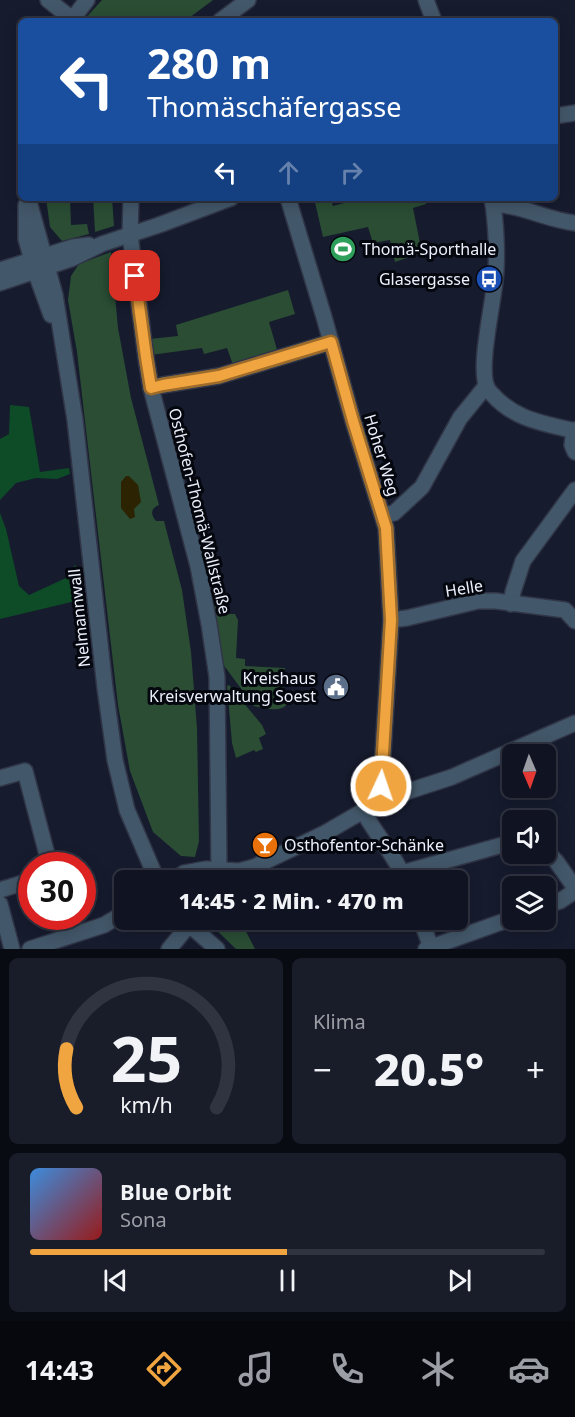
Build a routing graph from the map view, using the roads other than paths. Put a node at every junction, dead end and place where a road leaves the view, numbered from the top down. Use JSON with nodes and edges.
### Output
{"nodes":[{"id":1,"x":48,"y":0,"type":"edge"},
{"id":2,"x":87,"y":0,"type":"edge"},
{"id":3,"x":248,"y":0,"type":"edge"},
{"id":4,"x":426,"y":0,"type":"edge"},
{"id":5,"x":69,"y":18,"type":"edge"},
{"id":6,"x":73,"y":18,"type":"edge"},
{"id":7,"x":224,"y":18,"type":"edge"},
{"id":8,"x":433,"y":18,"type":"edge"},
{"id":9,"x":575,"y":113,"type":"edge"},
{"id":10,"x":558,"y":116,"type":"edge"},
{"id":11,"x":27,"y":201,"type":"edge"},
{"id":12,"x":131,"y":201,"type":"edge"},
{"id":13,"x":223,"y":201,"type":"edge"},
{"id":14,"x":289,"y":201,"type":"edge"},
{"id":15,"x":493,"y":201,"type":"edge"},
{"id":16,"x":568,"y":222,"type":"edge"},
{"id":17,"x":130,"y":235,"type":"junction"},
{"id":18,"x":40,"y":263,"type":"junction"},
{"id":19,"x":0,"y":270,"type":"edge"},
{"id":20,"x":0,"y":283,"type":"edge"},
{"id":21,"x":331,"y":342,"type":"junction"},
{"id":22,"x":486,"y":386,"type":"junction"},
{"id":23,"x":151,"y":388,"type":"junction"},
{"id":24,"x":574,"y":430,"type":"edge"},
{"id":25,"x":575,"y":452,"type":"edge"},
{"id":26,"x":575,"y":490,"type":"edge"},
{"id":27,"x":383,"y":515,"type":"junction"},
{"id":28,"x":511,"y":604,"type":"junction"},
{"id":29,"x":391,"y":620,"type":"junction"},
{"id":30,"x":575,"y":621,"type":"edge"},
{"id":31,"x":575,"y":723,"type":"edge"},
{"id":32,"x":0,"y":778,"type":"edge"},
{"id":33,"x":386,"y":801,"type":"junction"},
{"id":34,"x":363,"y":811,"type":"junction"},
{"id":35,"x":502,"y":846,"type":"edge"},
{"id":36,"x":46,"y":852,"type":"edge"},
{"id":37,"x":556,"y":861,"type":"edge"},
{"id":38,"x":212,"y":868,"type":"junction"},
{"id":39,"x":153,"y":870,"type":"edge"},
{"id":40,"x":201,"y":870,"type":"edge"},
{"id":41,"x":400,"y":870,"type":"edge"},
{"id":42,"x":426,"y":870,"type":"edge"},
{"id":43,"x":18,"y":884,"type":"edge"},
{"id":44,"x":575,"y":889,"type":"edge"},
{"id":45,"x":0,"y":890,"type":"edge"},
{"id":46,"x":556,"y":902,"type":"edge"},
{"id":47,"x":0,"y":903,"type":"edge"},
{"id":48,"x":114,"y":919,"type":"edge"},
{"id":49,"x":502,"y":922,"type":"edge"},
{"id":50,"x":182,"y":930,"type":"edge"},
{"id":51,"x":196,"y":930,"type":"edge"},
{"id":52,"x":424,"y":930,"type":"edge"},
{"id":53,"x":429,"y":948,"type":"edge"},
{"id":54,"x":12,"y":949,"type":"edge"},
{"id":55,"x":30,"y":949,"type":"edge"},
{"id":56,"x":169,"y":949,"type":"edge"},
{"id":57,"x":217,"y":949,"type":"edge"}],
"edges":[{"from":1,"to":5,"type":"street"},
{"from":2,"to":6,"type":"street"},
{"from":3,"to":7,"type":"street"},
{"from":4,"to":8,"type":"street"},
{"from":9,"to":10,"type":"street"},
{"from":11,"to":18,"type":"street","name":"Nelmannwall"},
{"from":12,"to":17,"type":"street","name":"Osthofen-Thomä-Wallstraße"},
{"from":13,"to":17,"type":"street"},
{"from":14,"to":21,"type":"street","name":"Hoher Weg"},
{"from":15,"to":16,"type":"street"},
{"from":15,"to":22,"type":"street"},
{"from":17,"to":18,"type":"street"},
{"from":17,"to":23,"type":"street","name":"Osthofen-Thomä-Wallstraße"},
{"from":18,"to":19,"type":"street"},
{"from":18,"to":20,"type":"street"},
{"from":18,"to":39,"type":"street","name":"Nelmannwall"},
{"from":21,"to":23,"type":"street"},
{"from":21,"to":27,"type":"street","name":"Hoher Weg"},
{"from":22,"to":24,"type":"street"},
{"from":22,"to":27,"type":"street"},
{"from":23,"to":38,"type":"street","name":"Osthofen-Thomä-Wallstraße"},
{"from":24,"to":25,"type":"street"},
{"from":26,"to":28,"type":"street"},
{"from":27,"to":29,"type":"street","name":"Hoher Weg"},
{"from":28,"to":29,"type":"street","name":"Helle"},
{"from":28,"to":30,"type":"street","name":"Helle"},
{"from":29,"to":33,"type":"street","name":"Hoher Weg"},
{"from":31,"to":33,"type":"street"},
{"from":32,"to":36,"type":"street"},
{"from":33,"to":34,"type":"street"},
{"from":34,"to":38,"type":"street"},
{"from":34,"to":41,"type":"street"},
{"from":35,"to":42,"type":"street"},
{"from":37,"to":44,"type":"street"},
{"from":38,"to":40,"type":"street"},
{"from":43,"to":45,"type":"street"},
{"from":44,"to":46,"type":"street"},
{"from":47,"to":54,"type":"street"},
{"from":48,"to":55,"type":"street"},
{"from":49,"to":53,"type":"street"},
{"from":50,"to":56,"type":"street"},
{"from":51,"to":57,"type":"street"},
{"from":52,"to":53,"type":"street"}]}
